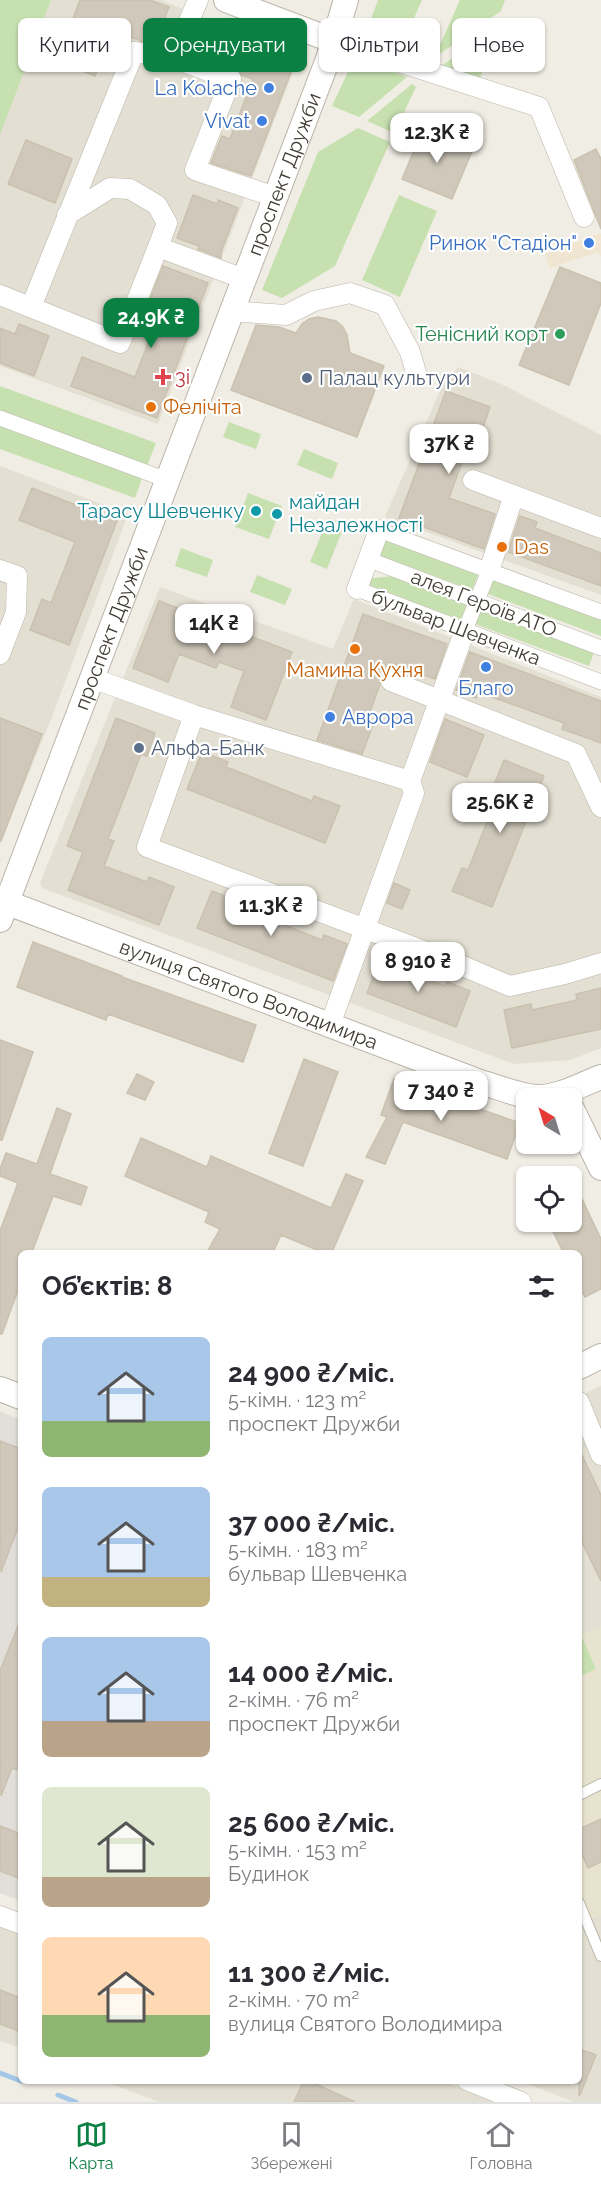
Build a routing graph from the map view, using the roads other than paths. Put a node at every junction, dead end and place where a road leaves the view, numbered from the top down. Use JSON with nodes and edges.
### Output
{"nodes":[{"id":1,"x":198,"y":0,"type":"edge"},
{"id":2,"x":226,"y":0,"type":"edge"},
{"id":3,"x":346,"y":0,"type":"edge"},
{"id":4,"x":190,"y":18,"type":"edge"},
{"id":5,"x":339,"y":18,"type":"edge"},
{"id":6,"x":319,"y":35,"type":"edge"},
{"id":7,"x":143,"y":53,"type":"edge"},
{"id":8,"x":212,"y":72,"type":"edge"},
{"id":9,"x":322,"y":72,"type":"edge"},
{"id":10,"x":430,"y":72,"type":"edge"},
{"id":11,"x":275,"y":197,"type":"junction"},
{"id":12,"x":67,"y":215,"type":"junction"},
{"id":13,"x":584,"y":217,"type":"dead end"},
{"id":14,"x":158,"y":247,"type":"junction"},
{"id":15,"x":244,"y":279,"type":"junction"},
{"id":16,"x":0,"y":295,"type":"edge"},
{"id":17,"x":31,"y":307,"type":"junction"},
{"id":18,"x":232,"y":308,"type":"junction"},
{"id":19,"x":417,"y":376,"type":"dead end"},
{"id":20,"x":0,"y":418,"type":"edge"},
{"id":21,"x":167,"y":480,"type":"junction"},
{"id":22,"x":473,"y":480,"type":"dead end"},
{"id":23,"x":514,"y":495,"type":"junction"},
{"id":24,"x":601,"y":528,"type":"edge"},
{"id":25,"x":379,"y":530,"type":"joint"},
{"id":26,"x":367,"y":559,"type":"junction"},
{"id":27,"x":0,"y":570,"type":"edge"},
{"id":28,"x":489,"y":571,"type":"junction"},
{"id":29,"x":357,"y":589,"type":"joint"},
{"id":30,"x":478,"y":601,"type":"junction"},
{"id":31,"x":601,"y":612,"type":"edge"},
{"id":32,"x":465,"y":630,"type":"junction"},
{"id":33,"x":601,"y":648,"type":"edge"},
{"id":34,"x":0,"y":654,"type":"edge"},
{"id":35,"x":92,"y":678,"type":"junction"},
{"id":36,"x":391,"y":681,"type":"dead end"},
{"id":37,"x":601,"y":682,"type":"edge"},
{"id":38,"x":441,"y":699,"type":"junction"},
{"id":39,"x":194,"y":715,"type":"junction"},
{"id":40,"x":410,"y":781,"type":"junction"},
{"id":41,"x":601,"y":807,"type":"edge"},
{"id":42,"x":2,"y":908,"type":"edge"},
{"id":43,"x":365,"y":928,"type":"junction"},
{"id":44,"x":601,"y":963,"type":"edge"},
{"id":45,"x":330,"y":1025,"type":"junction"},
{"id":46,"x":601,"y":1077,"type":"edge"},
{"id":47,"x":582,"y":1090,"type":"edge"},
{"id":48,"x":516,"y":1093,"type":"edge"},
{"id":49,"x":582,"y":1128,"type":"edge"},
{"id":50,"x":601,"y":1168,"type":"edge"},
{"id":51,"x":601,"y":1356,"type":"edge"},
{"id":52,"x":582,"y":1366,"type":"edge"},
{"id":53,"x":0,"y":1389,"type":"edge"},
{"id":54,"x":18,"y":1396,"type":"edge"},
{"id":55,"x":582,"y":1409,"type":"edge"},
{"id":56,"x":601,"y":1455,"type":"edge"},
{"id":57,"x":601,"y":1784,"type":"edge"},
{"id":58,"x":582,"y":1794,"type":"edge"},
{"id":59,"x":582,"y":1910,"type":"edge"},
{"id":60,"x":0,"y":1916,"type":"edge"},
{"id":61,"x":18,"y":1923,"type":"edge"},
{"id":62,"x":601,"y":1956,"type":"edge"},
{"id":63,"x":477,"y":2084,"type":"edge"},
{"id":64,"x":521,"y":2102,"type":"edge"}],
"edges":[{"from":1,"to":4,"type":"street"},
{"from":2,"to":6,"type":"street"},
{"from":3,"to":5,"type":"street","name":"проспект Дружби"},
{"from":7,"to":12,"type":"street"},
{"from":8,"to":11,"type":"street"},
{"from":9,"to":11,"type":"street","name":"проспект Дружби"},
{"from":10,"to":13,"type":"street"},
{"from":11,"to":15,"type":"street","name":"проспект Дружби"},
{"from":12,"to":14,"type":"street"},
{"from":12,"to":17,"type":"street"},
{"from":14,"to":15,"type":"street"},
{"from":14,"to":17,"type":"street"},
{"from":15,"to":18,"type":"street","name":"проспект Дружби"},
{"from":16,"to":17,"type":"street"},
{"from":18,"to":19,"type":"street"},
{"from":18,"to":21,"type":"street","name":"проспект Дружби"},
{"from":20,"to":21,"type":"street"},
{"from":21,"to":35,"type":"street","name":"проспект Дружби"},
{"from":22,"to":23,"type":"street"},
{"from":23,"to":24,"type":"street"},
{"from":23,"to":28,"type":"street"},
{"from":25,"to":26,"type":"street","name":"бульвар Шевченка"},
{"from":25,"to":28,"type":"street","name":"бульвар Шевченка"},
{"from":26,"to":29,"type":"street","name":"бульвар Шевченка"},
{"from":26,"to":30,"type":"street","name":"алея Героїв АТО"},
{"from":27,"to":34,"type":"street"},
{"from":28,"to":30,"type":"street"},
{"from":28,"to":31,"type":"street","name":"бульвар Шевченка"},
{"from":29,"to":32,"type":"street","name":"бульвар Шевченка"},
{"from":30,"to":32,"type":"street"},
{"from":30,"to":33,"type":"street","name":"алея Героїв АТО"},
{"from":32,"to":37,"type":"street","name":"бульвар Шевченка"},
{"from":32,"to":38,"type":"street"},
{"from":35,"to":39,"type":"street"},
{"from":35,"to":42,"type":"street","name":"проспект Дружби"},
{"from":36,"to":38,"type":"street"},
{"from":38,"to":40,"type":"street"},
{"from":38,"to":41,"type":"street"},
{"from":39,"to":40,"type":"street"},
{"from":39,"to":43,"type":"street"},
{"from":40,"to":43,"type":"street"},
{"from":42,"to":45,"type":"street","name":"вулиця Святого Володимира"},
{"from":43,"to":44,"type":"street"},
{"from":43,"to":45,"type":"street"},
{"from":45,"to":48,"type":"street","name":"вулиця Святого Володимира"},
{"from":46,"to":47,"type":"street","name":"вулиця Святого Володимира"},
{"from":49,"to":50,"type":"street"},
{"from":51,"to":52,"type":"street"},
{"from":53,"to":54,"type":"street"},
{"from":55,"to":56,"type":"street"},
{"from":57,"to":58,"type":"lane"},
{"from":59,"to":62,"type":"lane"},
{"from":60,"to":61,"type":"street"},
{"from":63,"to":64,"type":"street"}]}
